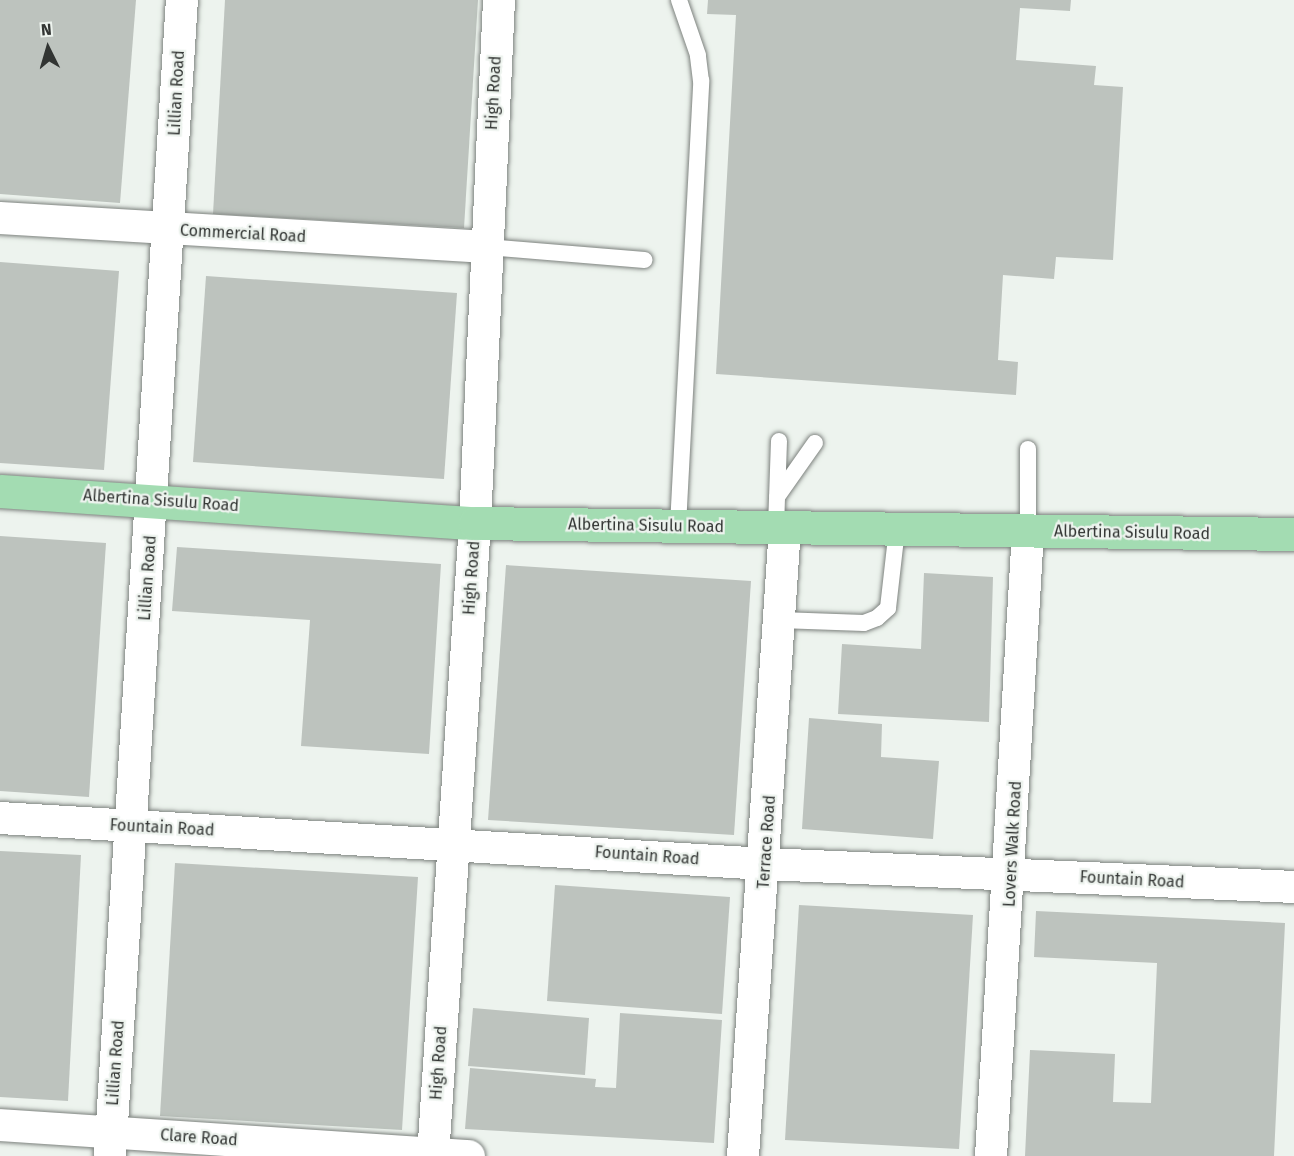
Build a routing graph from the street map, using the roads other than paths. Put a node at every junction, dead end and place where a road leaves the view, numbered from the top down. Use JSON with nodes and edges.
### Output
{"nodes":[{"id":1,"x":182,"y":0,"type":"edge"},
{"id":2,"x":499,"y":0,"type":"edge"},
{"id":3,"x":679,"y":0,"type":"edge"},
{"id":4,"x":0,"y":218,"type":"edge"},
{"id":5,"x":170,"y":230,"type":"junction"},
{"id":6,"x":487,"y":247,"type":"junction"},
{"id":7,"x":644,"y":260,"type":"dead end"},
{"id":8,"x":779,"y":441,"type":"dead end"},
{"id":9,"x":815,"y":442,"type":"dead end"},
{"id":10,"x":1028,"y":449,"type":"dead end"},
{"id":11,"x":0,"y":491,"type":"edge"},
{"id":12,"x":153,"y":500,"type":"junction"},
{"id":13,"x":779,"y":517,"type":"junction"},
{"id":14,"x":475,"y":524,"type":"junction"},
{"id":15,"x":678,"y":526,"type":"junction"},
{"id":16,"x":897,"y":529,"type":"junction"},
{"id":17,"x":1028,"y":532,"type":"junction"},
{"id":18,"x":1294,"y":534,"type":"edge"},
{"id":19,"x":780,"y":620,"type":"junction"},
{"id":20,"x":0,"y":818,"type":"edge"},
{"id":21,"x":131,"y":826,"type":"junction"},
{"id":22,"x":454,"y":844,"type":"junction"},
{"id":23,"x":766,"y":864,"type":"junction"},
{"id":24,"x":1012,"y":874,"type":"junction"},
{"id":25,"x":1294,"y":887,"type":"edge"},
{"id":26,"x":0,"y":1125,"type":"edge"},
{"id":27,"x":111,"y":1144,"type":"edge"},
{"id":28,"x":433,"y":1155,"type":"edge"},
{"id":29,"x":469,"y":1156,"type":"edge"},
{"id":30,"x":743,"y":1156,"type":"edge"},
{"id":31,"x":991,"y":1156,"type":"edge"}],
"edges":[{"from":1,"to":5,"type":"street","name":"Lillian Road"},
{"from":2,"to":6,"type":"street","name":"High Road"},
{"from":3,"to":15,"type":"lane"},
{"from":4,"to":5,"type":"street","name":"Commercial Road"},
{"from":5,"to":6,"type":"street","name":"Commercial Road"},
{"from":5,"to":12,"type":"street","name":"Lillian Road"},
{"from":6,"to":7,"type":"lane"},
{"from":6,"to":14,"type":"street","name":"High Road"},
{"from":8,"to":13,"type":"lane"},
{"from":9,"to":13,"type":"lane"},
{"from":10,"to":17,"type":"lane"},
{"from":11,"to":12,"type":"main road","name":"Albertina Sisulu Road"},
{"from":12,"to":14,"type":"main road","name":"Albertina Sisulu Road"},
{"from":12,"to":21,"type":"street","name":"Lillian Road"},
{"from":13,"to":15,"type":"main road","name":"Albertina Sisulu Road"},
{"from":13,"to":16,"type":"main road","name":"Albertina Sisulu Road"},
{"from":13,"to":19,"type":"street","name":"Terrace Road"},
{"from":14,"to":15,"type":"main road","name":"Albertina Sisulu Road"},
{"from":14,"to":22,"type":"street","name":"High Road"},
{"from":16,"to":17,"type":"main road","name":"Albertina Sisulu Road"},
{"from":16,"to":19,"type":"lane"},
{"from":17,"to":18,"type":"main road","name":"Albertina Sisulu Road"},
{"from":17,"to":24,"type":"street","name":"Lovers Walk Road"},
{"from":19,"to":23,"type":"street","name":"Terrace Road"},
{"from":20,"to":21,"type":"street","name":"Fountain Road"},
{"from":21,"to":22,"type":"street","name":"Fountain Road"},
{"from":21,"to":27,"type":"street","name":"Lillian Road"},
{"from":22,"to":23,"type":"street","name":"Fountain Road"},
{"from":22,"to":28,"type":"street","name":"High Road"},
{"from":23,"to":24,"type":"street","name":"Fountain Road"},
{"from":23,"to":30,"type":"street","name":"Terrace Road"},
{"from":24,"to":25,"type":"street","name":"Fountain Road"},
{"from":24,"to":31,"type":"street","name":"Lovers Walk Road"},
{"from":26,"to":27,"type":"street","name":"Clare Road"},
{"from":27,"to":28,"type":"street","name":"Clare Road"},
{"from":28,"to":29,"type":"street","name":"Clare Road"}]}
